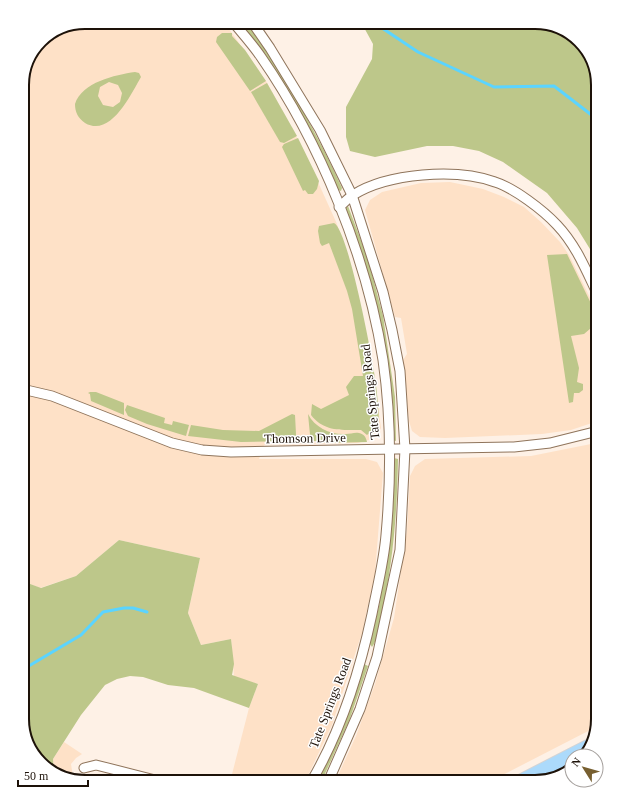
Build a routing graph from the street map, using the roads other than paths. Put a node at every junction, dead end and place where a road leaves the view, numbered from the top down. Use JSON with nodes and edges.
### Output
{"nodes":[{"id":1,"x":239,"y":29,"type":"edge"},
{"id":2,"x":257,"y":29,"type":"edge"},
{"id":3,"x":335,"y":194,"type":"junction"},
{"id":4,"x":352,"y":195,"type":"junction"},
{"id":5,"x":339,"y":208,"type":"junction"},
{"id":6,"x":591,"y":281,"type":"edge"},
{"id":7,"x":29,"y":391,"type":"edge"},
{"id":8,"x":591,"y":433,"type":"edge"},
{"id":9,"x":405,"y":449,"type":"junction"},
{"id":10,"x":390,"y":450,"type":"junction"},
{"id":11,"x":580,"y":752,"type":"edge"},
{"id":12,"x":84,"y":768,"type":"dead end"},
{"id":13,"x":135,"y":775,"type":"edge"},
{"id":14,"x":314,"y":775,"type":"edge"},
{"id":15,"x":331,"y":775,"type":"edge"},
{"id":16,"x":535,"y":775,"type":"edge"}],
"edges":[{"from":1,"to":3,"type":"street","name":"Tate Springs Road"},
{"from":2,"to":4,"type":"street"},
{"from":3,"to":4,"type":"street"},
{"from":3,"to":5,"type":"street","name":"Tate Springs Road"},
{"from":4,"to":5,"type":"street"},
{"from":4,"to":6,"type":"street"},
{"from":4,"to":9,"type":"street"},
{"from":5,"to":10,"type":"street","name":"Tate Springs Road"},
{"from":7,"to":10,"type":"street","name":"Thomson Drive"},
{"from":8,"to":9,"type":"street","name":"Thomson Drive"},
{"from":9,"to":10,"type":"street","name":"Thomson Drive"},
{"from":9,"to":15,"type":"street"},
{"from":10,"to":14,"type":"street","name":"Tate Springs Road"},
{"from":11,"to":16,"type":"main road"},
{"from":12,"to":13,"type":"street"}]}
